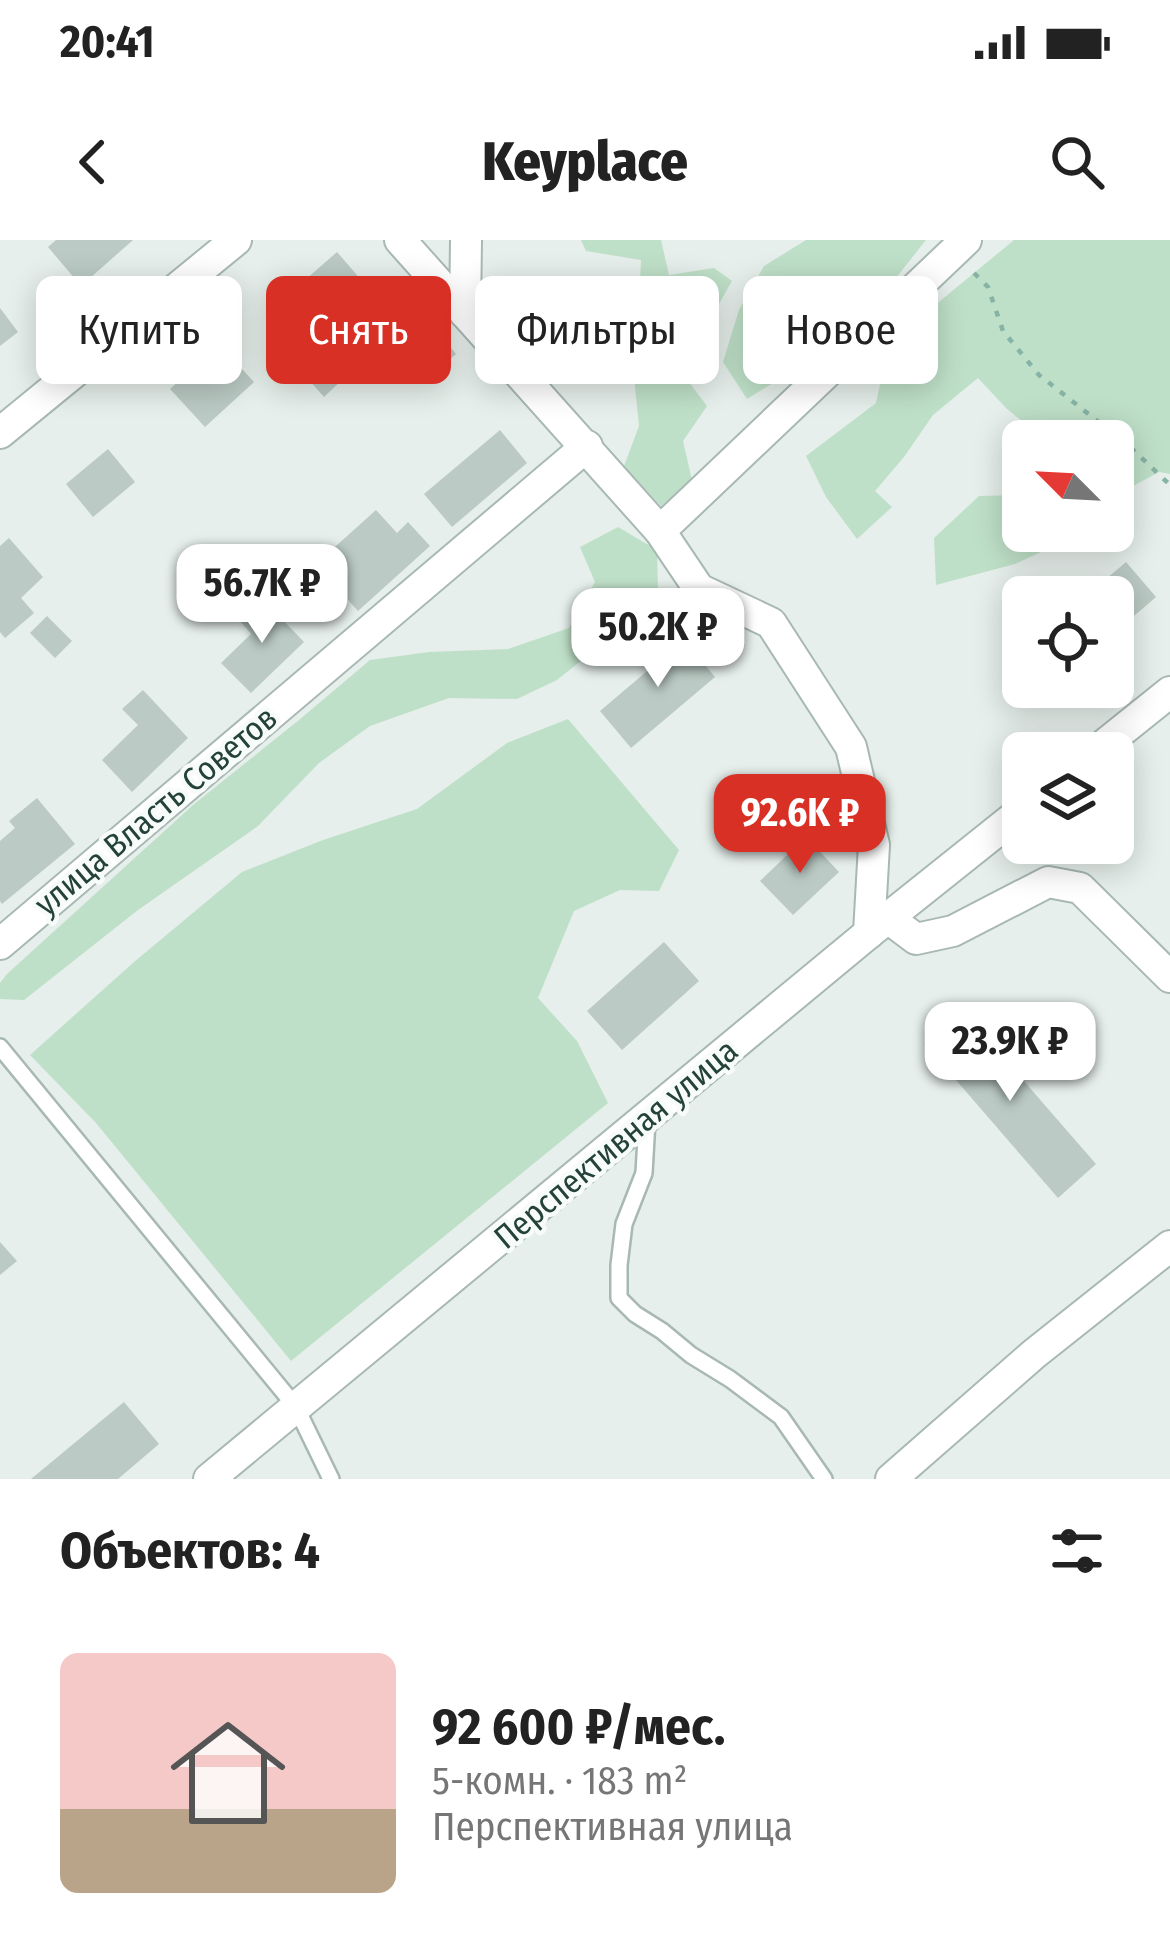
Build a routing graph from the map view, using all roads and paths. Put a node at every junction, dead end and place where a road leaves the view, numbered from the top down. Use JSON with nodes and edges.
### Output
{"nodes":[{"id":1,"x":236,"y":240,"type":"edge"},
{"id":2,"x":400,"y":240,"type":"edge"},
{"id":3,"x":466,"y":240,"type":"edge"},
{"id":4,"x":955,"y":244,"type":"edge"},
{"id":5,"x":465,"y":313,"type":"junction"},
{"id":6,"x":0,"y":433,"type":"edge"},
{"id":7,"x":587,"y":446,"type":"junction"},
{"id":8,"x":1170,"y":484,"type":"edge"},
{"id":9,"x":660,"y":531,"type":"junction"},
{"id":10,"x":1170,"y":692,"type":"edge"},
{"id":11,"x":1120,"y":732,"type":"edge"},
{"id":12,"x":1002,"y":827,"type":"edge"},
{"id":13,"x":878,"y":926,"type":"junction"},
{"id":14,"x":0,"y":944,"type":"edge"},
{"id":15,"x":1170,"y":977,"type":"edge"},
{"id":16,"x":0,"y":1047,"type":"edge"},
{"id":17,"x":647,"y":1118,"type":"junction"},
{"id":18,"x":1170,"y":1246,"type":"edge"},
{"id":19,"x":296,"y":1407,"type":"junction"},
{"id":20,"x":209,"y":1479,"type":"edge"},
{"id":21,"x":331,"y":1479,"type":"edge"},
{"id":22,"x":824,"y":1479,"type":"edge"},
{"id":23,"x":891,"y":1479,"type":"edge"}],
"edges":[{"from":1,"to":6,"type":"street"},
{"from":2,"to":5,"type":"street"},
{"from":3,"to":5,"type":"street"},
{"from":4,"to":8,"type":"path"},
{"from":4,"to":9,"type":"street"},
{"from":5,"to":7,"type":"street"},
{"from":7,"to":9,"type":"street"},
{"from":7,"to":14,"type":"street","name":"улица Власть Советов"},
{"from":9,"to":13,"type":"street"},
{"from":10,"to":11,"type":"street"},
{"from":12,"to":13,"type":"street","name":"Перспективная улица"},
{"from":13,"to":15,"type":"street"},
{"from":13,"to":17,"type":"street","name":"Перспективная улица"},
{"from":16,"to":19,"type":"lane"},
{"from":17,"to":19,"type":"street","name":"Перспективная улица"},
{"from":17,"to":22,"type":"lane"},
{"from":18,"to":23,"type":"street"},
{"from":19,"to":20,"type":"street","name":"Перспективная улица"},
{"from":19,"to":21,"type":"lane"}]}
